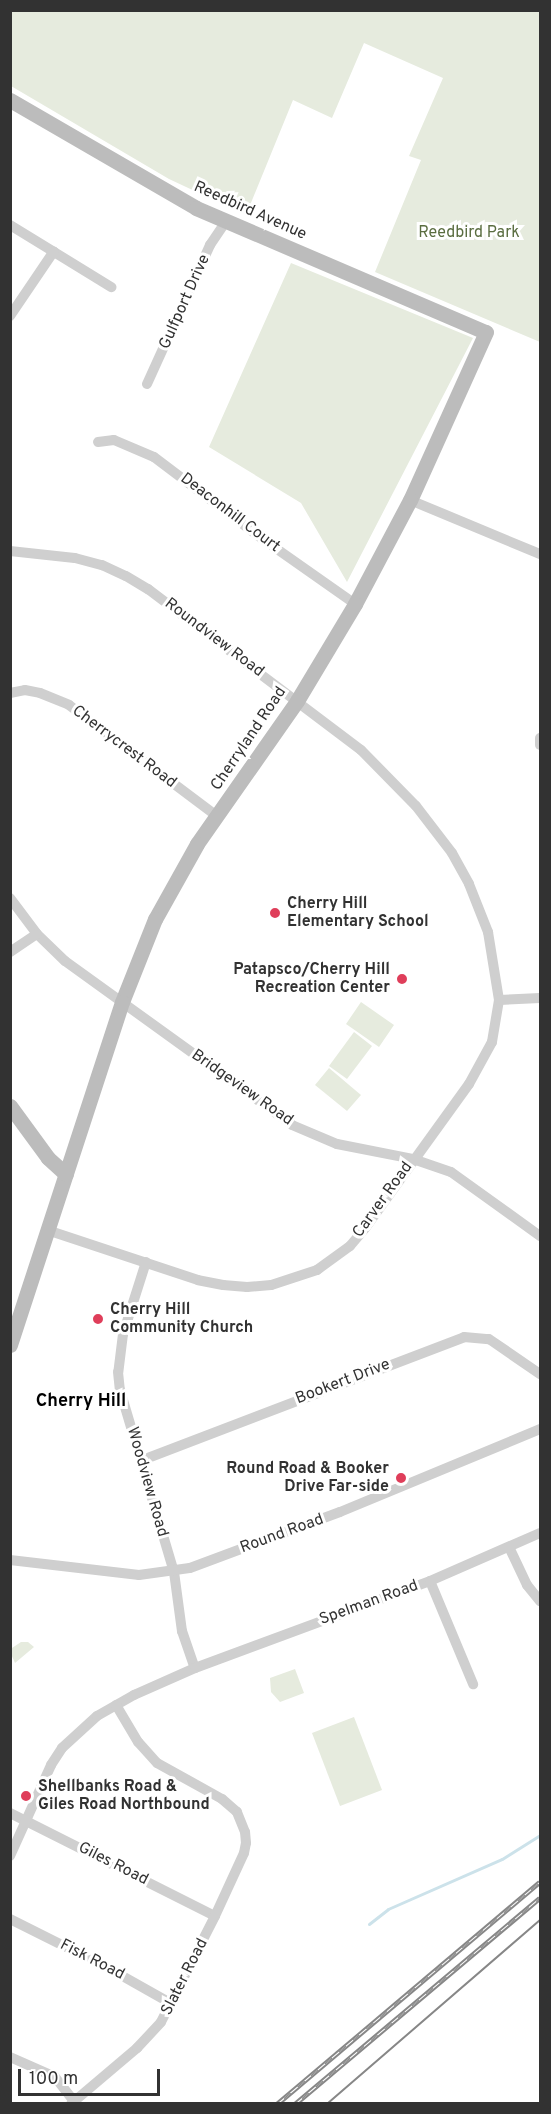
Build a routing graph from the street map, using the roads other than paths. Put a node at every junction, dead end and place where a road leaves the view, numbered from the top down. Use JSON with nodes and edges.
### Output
{"nodes":[{"id":1,"x":10,"y":100,"type":"edge"},
{"id":2,"x":226,"y":221,"type":"junction"},
{"id":3,"x":10,"y":225,"type":"edge"},
{"id":4,"x":54,"y":252,"type":"junction"},
{"id":5,"x":111,"y":287,"type":"dead end"},
{"id":6,"x":10,"y":316,"type":"edge"},
{"id":7,"x":486,"y":332,"type":"joint"},
{"id":8,"x":147,"y":384,"type":"dead end"},
{"id":9,"x":98,"y":442,"type":"dead end"},
{"id":10,"x":410,"y":500,"type":"junction"},
{"id":11,"x":10,"y":551,"type":"edge"},
{"id":12,"x":540,"y":554,"type":"edge"},
{"id":13,"x":355,"y":604,"type":"junction"},
{"id":14,"x":10,"y":693,"type":"edge"},
{"id":15,"x":297,"y":701,"type":"junction"},
{"id":16,"x":540,"y":738,"type":"edge"},
{"id":17,"x":540,"y":745,"type":"edge"},
{"id":18,"x":218,"y":817,"type":"junction"},
{"id":19,"x":10,"y":898,"type":"edge"},
{"id":20,"x":37,"y":934,"type":"junction"},
{"id":21,"x":10,"y":952,"type":"edge"},
{"id":22,"x":540,"y":998,"type":"edge"},
{"id":23,"x":499,"y":1000,"type":"junction"},
{"id":24,"x":122,"y":1002,"type":"junction"},
{"id":25,"x":10,"y":1106,"type":"edge"},
{"id":26,"x":413,"y":1160,"type":"junction"},
{"id":27,"x":66,"y":1174,"type":"junction"},
{"id":28,"x":47,"y":1230,"type":"junction"},
{"id":29,"x":540,"y":1236,"type":"edge"},
{"id":30,"x":146,"y":1262,"type":"junction"},
{"id":31,"x":10,"y":1345,"type":"edge"},
{"id":32,"x":540,"y":1374,"type":"edge"},
{"id":33,"x":540,"y":1429,"type":"edge"},
{"id":34,"x":140,"y":1461,"type":"junction"},
{"id":35,"x":540,"y":1533,"type":"edge"},
{"id":36,"x":509,"y":1547,"type":"junction"},
{"id":37,"x":10,"y":1560,"type":"edge"},
{"id":38,"x":174,"y":1572,"type":"junction"},
{"id":39,"x":430,"y":1581,"type":"junction"},
{"id":40,"x":540,"y":1601,"type":"edge"},
{"id":41,"x":195,"y":1668,"type":"junction"},
{"id":42,"x":473,"y":1684,"type":"dead end"},
{"id":43,"x":116,"y":1705,"type":"junction"},
{"id":44,"x":10,"y":1813,"type":"edge"},
{"id":45,"x":27,"y":1820,"type":"junction"},
{"id":46,"x":10,"y":1856,"type":"edge"},
{"id":47,"x":215,"y":1916,"type":"junction"},
{"id":48,"x":10,"y":1919,"type":"edge"},
{"id":49,"x":172,"y":2004,"type":"junction"},
{"id":50,"x":10,"y":2057,"type":"edge"},
{"id":51,"x":72,"y":2102,"type":"edge"}],
"edges":[{"from":1,"to":2,"type":"street","name":"Reedbird Avenue"},
{"from":2,"to":7,"type":"street","name":"Reedbird Avenue"},
{"from":2,"to":8,"type":"street","name":"Gulfport Drive"},
{"from":3,"to":4,"type":"street"},
{"from":4,"to":5,"type":"street"},
{"from":4,"to":6,"type":"street"},
{"from":7,"to":10,"type":"street","name":"Cherryland Road"},
{"from":9,"to":13,"type":"street","name":"Deaconhill Court"},
{"from":10,"to":12,"type":"street"},
{"from":10,"to":13,"type":"street","name":"Cherryland Road"},
{"from":11,"to":15,"type":"street","name":"Roundview Road"},
{"from":13,"to":15,"type":"street","name":"Cherryland Road"},
{"from":14,"to":18,"type":"street","name":"Cherrycrest Road"},
{"from":15,"to":18,"type":"street","name":"Cherryland Road"},
{"from":15,"to":23,"type":"street","name":"Roundview Road"},
{"from":16,"to":17,"type":"street"},
{"from":18,"to":24,"type":"street","name":"Cherryland Road"},
{"from":19,"to":20,"type":"street","name":"Bridgeview Road"},
{"from":20,"to":21,"type":"street"},
{"from":20,"to":24,"type":"street","name":"Bridgeview Road"},
{"from":22,"to":23,"type":"street"},
{"from":23,"to":26,"type":"street","name":"Carver Road"},
{"from":24,"to":26,"type":"street","name":"Bridgeview Road"},
{"from":24,"to":27,"type":"street","name":"Cherryland Road"},
{"from":25,"to":27,"type":"street"},
{"from":26,"to":29,"type":"street","name":"Bridgeview Road"},
{"from":26,"to":30,"type":"street","name":"Carver Road"},
{"from":27,"to":28,"type":"street","name":"Cherryland Road"},
{"from":28,"to":30,"type":"street","name":"Carver Road"},
{"from":28,"to":31,"type":"street","name":"Cherryland Road"},
{"from":30,"to":34,"type":"street","name":"Woodview Road"},
{"from":32,"to":34,"type":"street","name":"Bookert Drive"},
{"from":33,"to":38,"type":"street","name":"Round Road"},
{"from":34,"to":38,"type":"street","name":"Woodview Road"},
{"from":35,"to":36,"type":"street","name":"Spelman Road"},
{"from":36,"to":39,"type":"street","name":"Spelman Road"},
{"from":36,"to":40,"type":"street"},
{"from":37,"to":38,"type":"street","name":"Round Road"},
{"from":38,"to":41,"type":"street","name":"Woodview Road"},
{"from":39,"to":41,"type":"street","name":"Spelman Road"},
{"from":39,"to":42,"type":"street"},
{"from":41,"to":43,"type":"street","name":"Spelman Road"},
{"from":43,"to":45,"type":"street","name":"Spelman Road"},
{"from":43,"to":47,"type":"street","name":"Slater Road"},
{"from":44,"to":45,"type":"street","name":"Giles Road"},
{"from":45,"to":46,"type":"street","name":"Spelman Road"},
{"from":45,"to":47,"type":"street","name":"Giles Road"},
{"from":47,"to":49,"type":"street","name":"Slater Road"},
{"from":48,"to":49,"type":"street","name":"Fisk Road"},
{"from":49,"to":51,"type":"street","name":"Slater Road"},
{"from":50,"to":51,"type":"street"}]}
